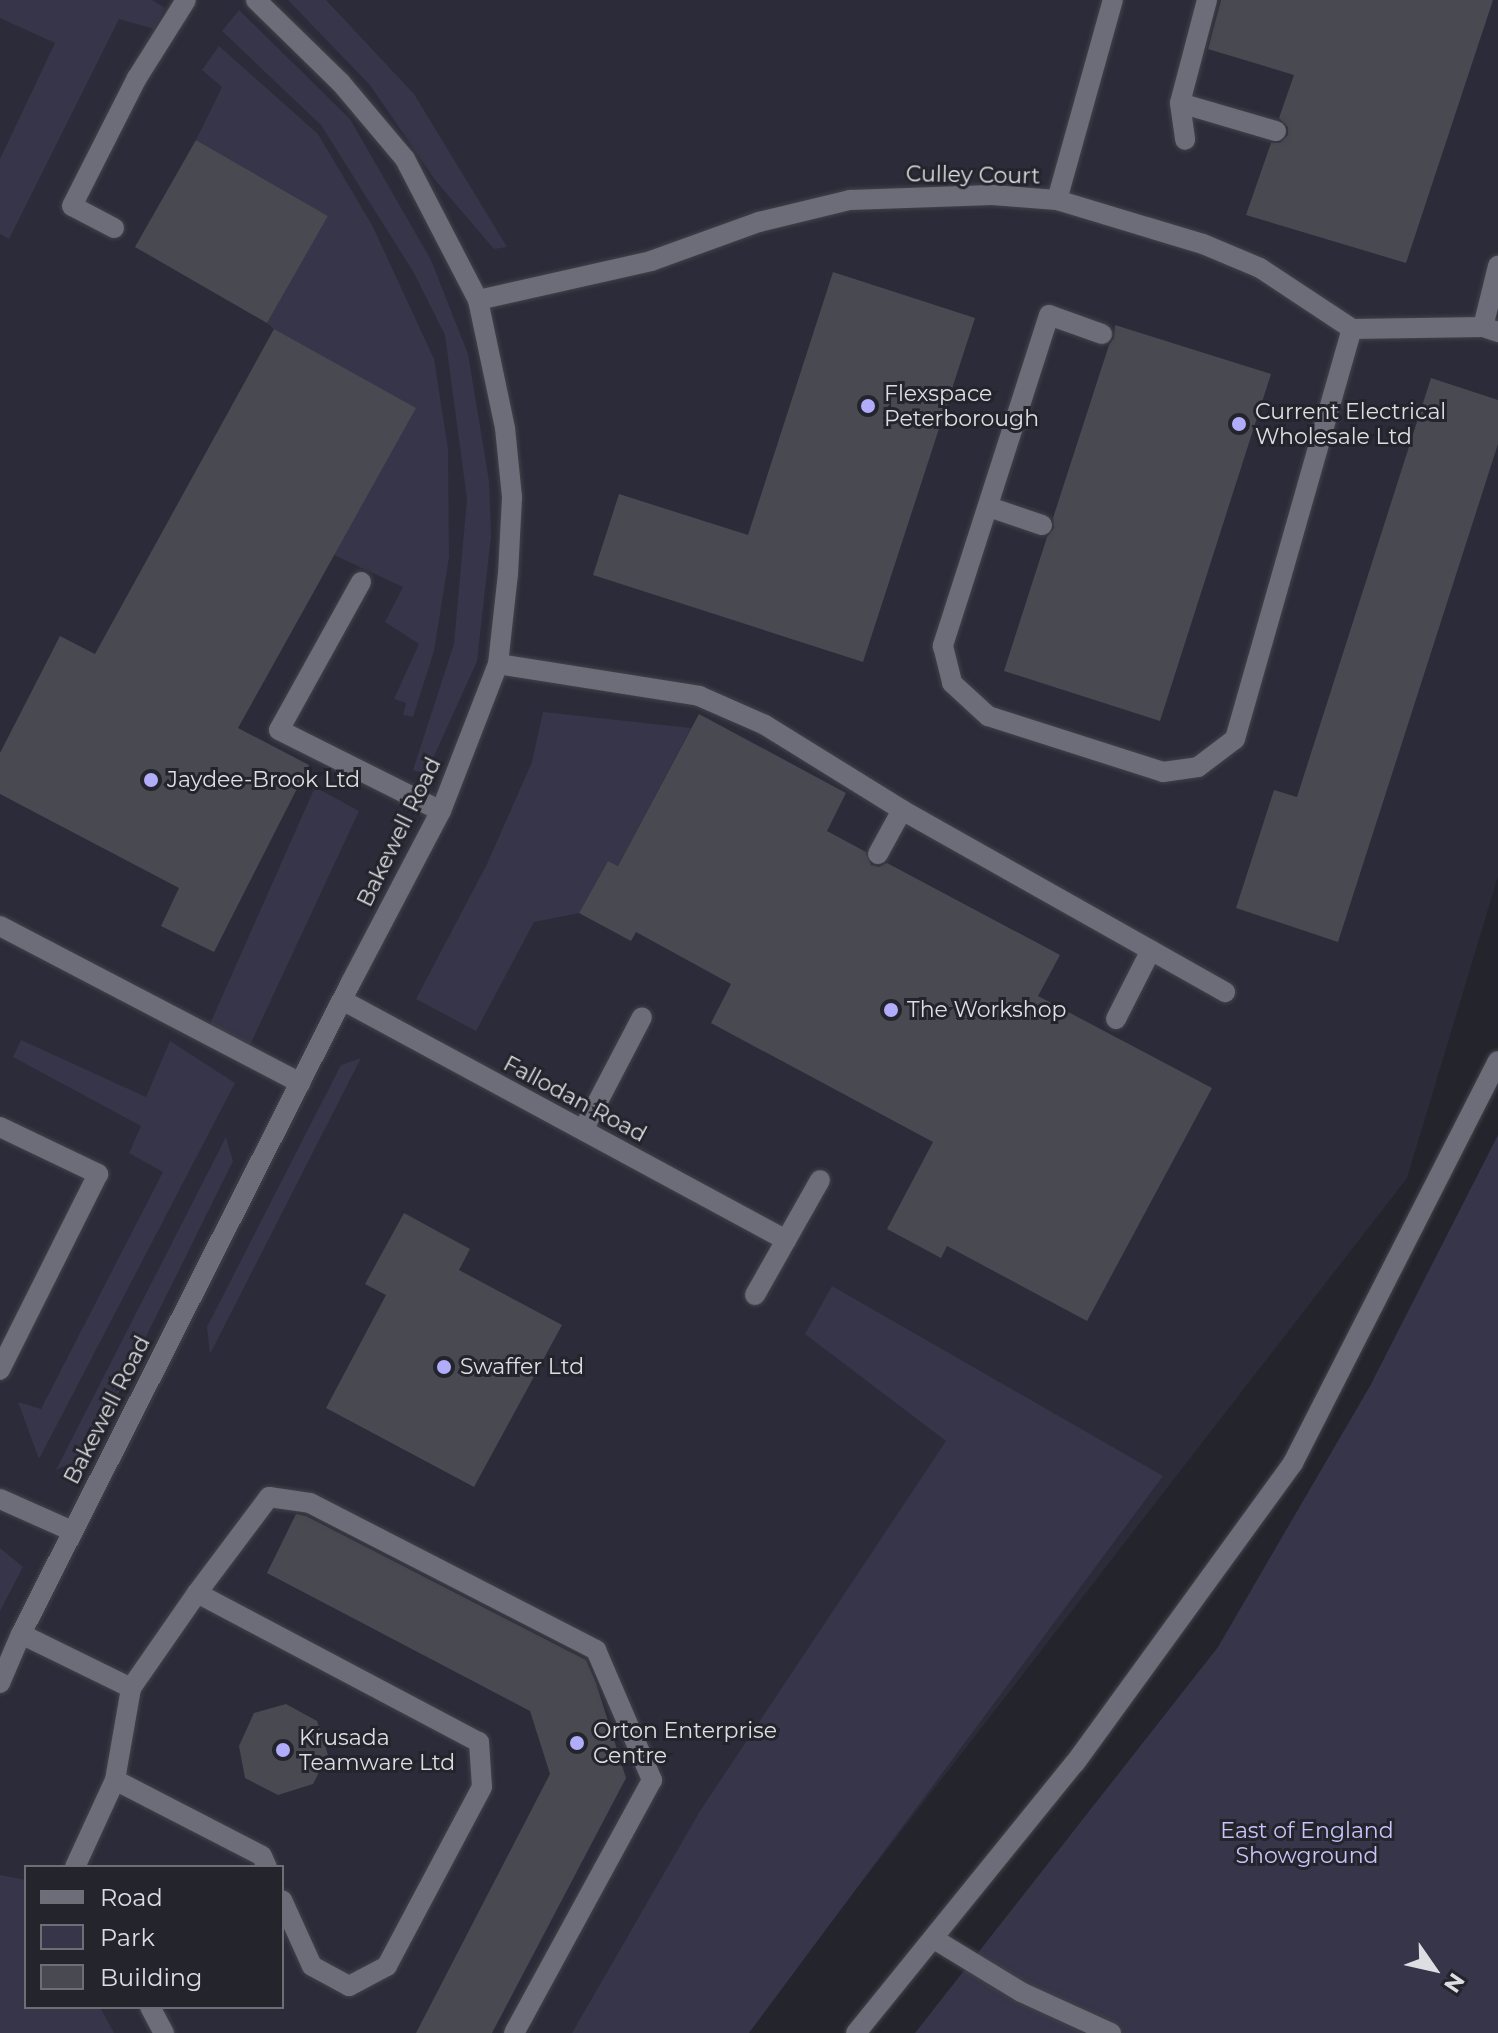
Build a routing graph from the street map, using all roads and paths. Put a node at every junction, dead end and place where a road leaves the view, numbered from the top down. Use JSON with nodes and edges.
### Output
{"nodes":[{"id":1,"x":186,"y":0,"type":"edge"},
{"id":2,"x":256,"y":0,"type":"edge"},
{"id":3,"x":1113,"y":0,"type":"edge"},
{"id":4,"x":1207,"y":0,"type":"edge"},
{"id":5,"x":1180,"y":103,"type":"junction"},
{"id":6,"x":1276,"y":131,"type":"dead end"},
{"id":7,"x":1185,"y":140,"type":"dead end"},
{"id":8,"x":1057,"y":200,"type":"junction"},
{"id":9,"x":114,"y":228,"type":"dead end"},
{"id":10,"x":1498,"y":266,"type":"edge"},
{"id":11,"x":478,"y":300,"type":"junction"},
{"id":12,"x":1352,"y":329,"type":"junction"},
{"id":13,"x":1490,"y":330,"type":"edge"},
{"id":14,"x":1102,"y":334,"type":"dead end"},
{"id":15,"x":989,"y":507,"type":"junction"},
{"id":16,"x":1042,"y":525,"type":"dead end"},
{"id":17,"x":361,"y":582,"type":"dead end"},
{"id":18,"x":498,"y":664,"type":"junction"},
{"id":19,"x":902,"y":810,"type":"junction"},
{"id":20,"x":441,"y":811,"type":"junction"},
{"id":21,"x":878,"y":854,"type":"dead end"},
{"id":22,"x":0,"y":926,"type":"edge"},
{"id":23,"x":1151,"y":950,"type":"junction"},
{"id":24,"x":1225,"y":992,"type":"dead end"},
{"id":25,"x":342,"y":1000,"type":"junction"},
{"id":26,"x":642,"y":1017,"type":"dead end"},
{"id":27,"x":1116,"y":1019,"type":"dead end"},
{"id":28,"x":1498,"y":1061,"type":"edge"},
{"id":29,"x":300,"y":1083,"type":"junction"},
{"id":30,"x":0,"y":1127,"type":"edge"},
{"id":31,"x":583,"y":1130,"type":"junction"},
{"id":32,"x":820,"y":1180,"type":"dead end"},
{"id":33,"x":786,"y":1240,"type":"junction"},
{"id":34,"x":755,"y":1295,"type":"dead end"},
{"id":35,"x":0,"y":1370,"type":"edge"},
{"id":36,"x":0,"y":1499,"type":"edge"},
{"id":37,"x":72,"y":1531,"type":"junction"},
{"id":38,"x":197,"y":1593,"type":"junction"},
{"id":39,"x":21,"y":1634,"type":"junction"},
{"id":40,"x":0,"y":1683,"type":"edge"},
{"id":41,"x":131,"y":1688,"type":"junction"},
{"id":42,"x":115,"y":1780,"type":"junction"},
{"id":43,"x":76,"y":1865,"type":"edge"},
{"id":44,"x":266,"y":1865,"type":"edge"},
{"id":45,"x":284,"y":1904,"type":"edge"},
{"id":46,"x":934,"y":1939,"type":"junction"},
{"id":47,"x":151,"y":2009,"type":"edge"},
{"id":48,"x":164,"y":2033,"type":"edge"},
{"id":49,"x":514,"y":2033,"type":"edge"},
{"id":50,"x":856,"y":2033,"type":"edge"},
{"id":51,"x":1111,"y":2033,"type":"edge"}],
"edges":[{"from":1,"to":9,"type":"street"},
{"from":2,"to":11,"type":"street","name":"Bakewell Road"},
{"from":3,"to":8,"type":"street"},
{"from":4,"to":5,"type":"street"},
{"from":5,"to":6,"type":"street"},
{"from":5,"to":7,"type":"street"},
{"from":8,"to":11,"type":"street","name":"Culley Court"},
{"from":8,"to":12,"type":"street","name":"Culley Court"},
{"from":10,"to":13,"type":"street"},
{"from":11,"to":18,"type":"street","name":"Bakewell Road"},
{"from":12,"to":13,"type":"street"},
{"from":12,"to":15,"type":"street"},
{"from":14,"to":15,"type":"street"},
{"from":15,"to":16,"type":"street"},
{"from":17,"to":20,"type":"street"},
{"from":18,"to":19,"type":"street"},
{"from":18,"to":20,"type":"street","name":"Bakewell Road"},
{"from":19,"to":21,"type":"street"},
{"from":19,"to":23,"type":"street"},
{"from":20,"to":25,"type":"street","name":"Bakewell Road"},
{"from":22,"to":29,"type":"street"},
{"from":23,"to":24,"type":"street"},
{"from":23,"to":27,"type":"street"},
{"from":25,"to":29,"type":"street","name":"Bakewell Road"},
{"from":25,"to":31,"type":"street","name":"Fallodan Road"},
{"from":26,"to":31,"type":"street"},
{"from":28,"to":46,"type":"street"},
{"from":29,"to":37,"type":"street","name":"Bakewell Road"},
{"from":30,"to":35,"type":"street"},
{"from":31,"to":33,"type":"street","name":"Fallodan Road"},
{"from":32,"to":33,"type":"street"},
{"from":33,"to":34,"type":"street"},
{"from":36,"to":37,"type":"street"},
{"from":37,"to":39,"type":"street","name":"Bakewell Road"},
{"from":38,"to":41,"type":"street"},
{"from":38,"to":45,"type":"street"},
{"from":38,"to":49,"type":"street"},
{"from":39,"to":40,"type":"street","name":"Bakewell Road"},
{"from":39,"to":41,"type":"street"},
{"from":41,"to":42,"type":"street"},
{"from":42,"to":43,"type":"street"},
{"from":42,"to":44,"type":"street"},
{"from":46,"to":50,"type":"street"},
{"from":46,"to":51,"type":"street"},
{"from":47,"to":48,"type":"street"}]}
